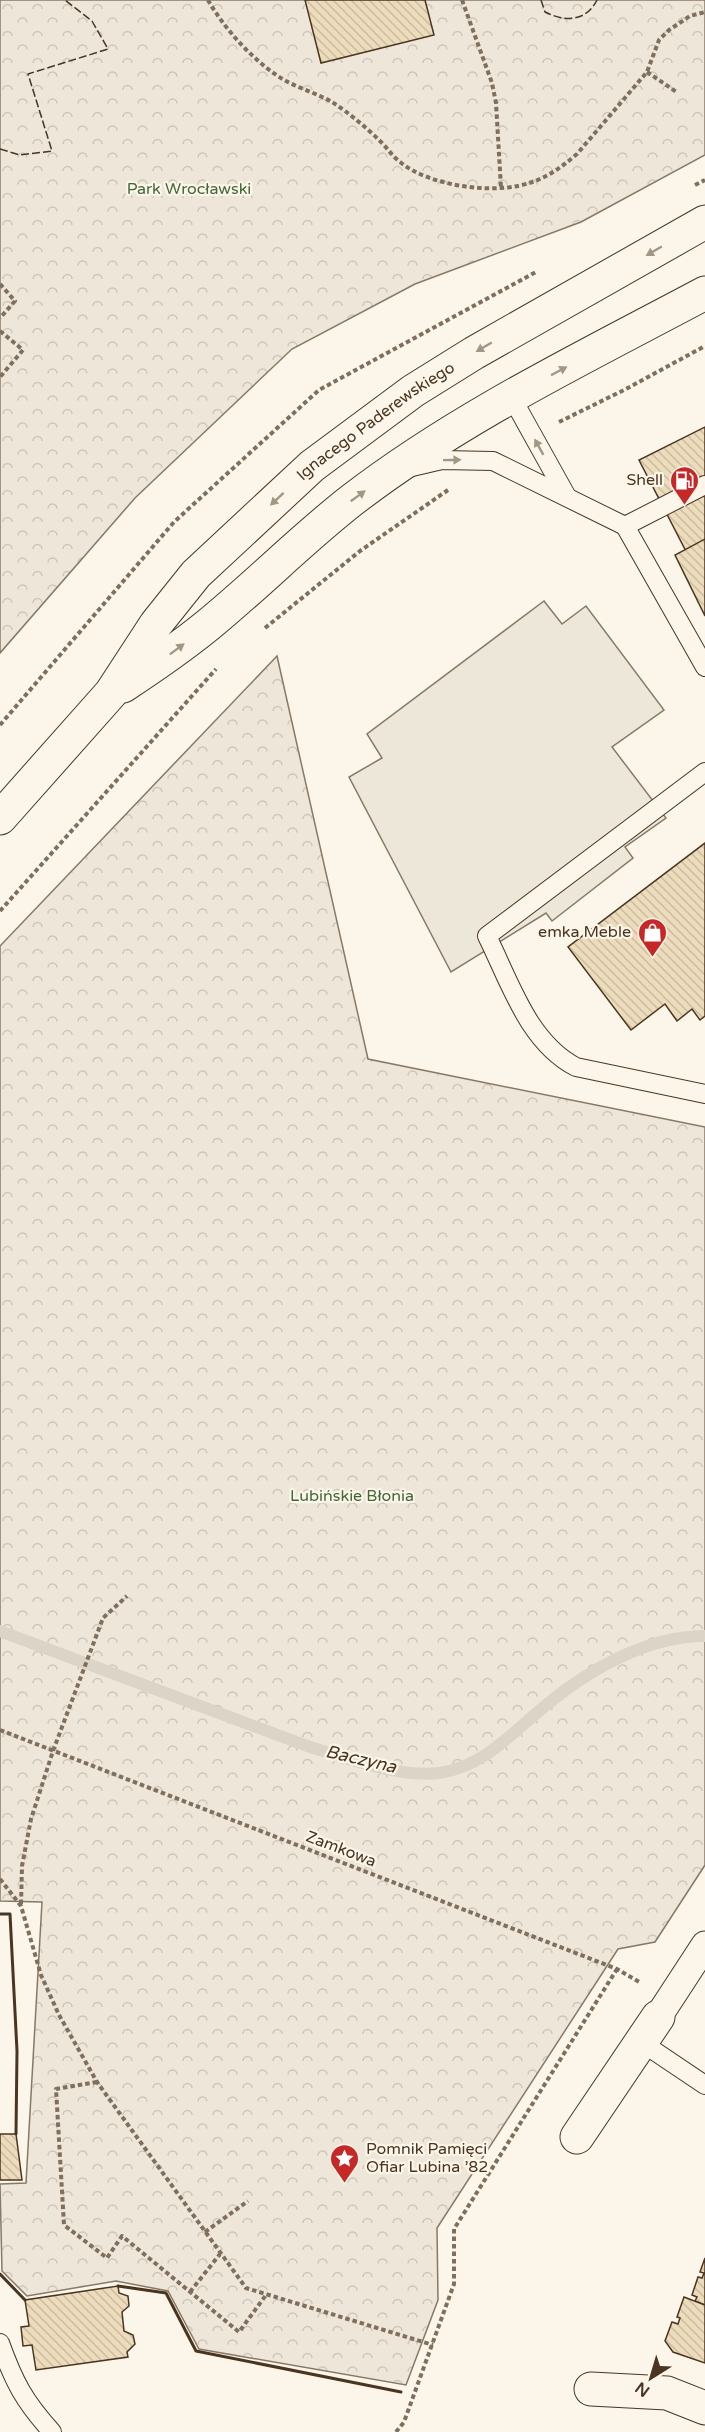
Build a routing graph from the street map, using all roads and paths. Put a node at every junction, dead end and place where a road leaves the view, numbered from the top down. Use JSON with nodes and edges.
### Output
{"nodes":[{"id":1,"x":208,"y":0,"type":"edge"},
{"id":2,"x":462,"y":0,"type":"edge"},
{"id":3,"x":705,"y":12,"type":"edge"},
{"id":4,"x":647,"y":72,"type":"junction"},
{"id":5,"x":678,"y":93,"type":"dead end"},
{"id":6,"x":501,"y":188,"type":"junction"},
{"id":7,"x":705,"y":222,"type":"edge"},
{"id":8,"x":0,"y":284,"type":"edge"},
{"id":9,"x":705,"y":293,"type":"edge"},
{"id":10,"x":0,"y":318,"type":"edge"},
{"id":11,"x":0,"y":331,"type":"edge"},
{"id":12,"x":705,"y":346,"type":"edge"},
{"id":13,"x":0,"y":377,"type":"edge"},
{"id":14,"x":512,"y":398,"type":"junction"},
{"id":15,"x":532,"y":435,"type":"junction"},
{"id":16,"x":493,"y":461,"type":"junction"},
{"id":17,"x":394,"y":471,"type":"junction"},
{"id":18,"x":705,"y":485,"type":"edge"},
{"id":19,"x":566,"y":495,"type":"junction"},
{"id":20,"x":626,"y":526,"type":"junction"},
{"id":21,"x":260,"y":633,"type":"dead end"},
{"id":22,"x":223,"y":663,"type":"dead end"},
{"id":23,"x":705,"y":667,"type":"edge"},
{"id":24,"x":111,"y":693,"type":"junction"},
{"id":25,"x":705,"y":772,"type":"edge"},
{"id":26,"x":0,"y":818,"type":"edge"},
{"id":27,"x":0,"y":911,"type":"edge"},
{"id":28,"x":705,"y":1094,"type":"edge"},
{"id":29,"x":127,"y":1596,"type":"dead end"},
{"id":30,"x":0,"y":1730,"type":"edge"},
{"id":31,"x":53,"y":1751,"type":"junction"},
{"id":32,"x":0,"y":1879,"type":"edge"},
{"id":33,"x":21,"y":1906,"type":"junction"},
{"id":34,"x":705,"y":1945,"type":"edge"},
{"id":35,"x":617,"y":1969,"type":"junction"},
{"id":36,"x":656,"y":2020,"type":"junction"},
{"id":37,"x":97,"y":2082,"type":"junction"},
{"id":38,"x":705,"y":2085,"type":"edge"},
{"id":39,"x":577,"y":2137,"type":"dead end"},
{"id":40,"x":248,"y":2200,"type":"dead end"},
{"id":41,"x":205,"y":2232,"type":"junction"},
{"id":42,"x":220,"y":2254,"type":"junction"},
{"id":43,"x":190,"y":2292,"type":"junction"},
{"id":44,"x":266,"y":2295,"type":"junction"},
{"id":45,"x":0,"y":2343,"type":"edge"},
{"id":46,"x":433,"y":2345,"type":"junction"},
{"id":47,"x":591,"y":2389,"type":"dead end"},
{"id":48,"x":705,"y":2408,"type":"edge"},
{"id":49,"x":52,"y":2432,"type":"edge"},
{"id":50,"x":396,"y":2432,"type":"edge"}],
"edges":[{"from":1,"to":6,"type":"path"},
{"from":2,"to":6,"type":"path"},
{"from":3,"to":4,"type":"path"},
{"from":4,"to":5,"type":"path"},
{"from":4,"to":6,"type":"path"},
{"from":7,"to":24,"type":"street","name":"Ignacego Paderewskiego","one_way":true},
{"from":8,"to":10,"type":"path"},
{"from":14,"to":9,"type":"street","name":"Ignacego Paderewskiego","one_way":true},
{"from":11,"to":13,"type":"path"},
{"from":12,"to":15,"type":"path"},
{"from":14,"to":15,"type":"lane"},
{"from":14,"to":17,"type":"street","name":"Ignacego Paderewskiego"},
{"from":19,"to":15,"type":"lane","one_way":true},
{"from":17,"to":16,"type":"lane","one_way":true},
{"from":16,"to":19,"type":"lane"},
{"from":16,"to":21,"type":"path"},
{"from":24,"to":17,"type":"street","name":"Ignacego Paderewskiego","one_way":true},
{"from":18,"to":20,"type":"lane"},
{"from":19,"to":20,"type":"lane"},
{"from":20,"to":23,"type":"lane"},
{"from":22,"to":27,"type":"path"},
{"from":24,"to":26,"type":"street","name":"Ignacego Paderewskiego"},
{"from":25,"to":28,"type":"lane"},
{"from":29,"to":31,"type":"path"},
{"from":30,"to":31,"type":"path","name":"Zamkowa"},
{"from":31,"to":33,"type":"path"},
{"from":31,"to":35,"type":"path","name":"Zamkowa"},
{"from":32,"to":33,"type":"path"},
{"from":33,"to":37,"type":"path"},
{"from":34,"to":36,"type":"street"},
{"from":35,"to":36,"type":"path","name":"Zamkowa"},
{"from":35,"to":46,"type":"path"},
{"from":36,"to":38,"type":"lane"},
{"from":36,"to":39,"type":"street"},
{"from":37,"to":41,"type":"path"},
{"from":37,"to":43,"type":"path"},
{"from":40,"to":41,"type":"path"},
{"from":41,"to":42,"type":"path"},
{"from":42,"to":43,"type":"path"},
{"from":42,"to":44,"type":"path"},
{"from":43,"to":44,"type":"path"},
{"from":44,"to":46,"type":"path"},
{"from":45,"to":49,"type":"lane"},
{"from":46,"to":50,"type":"path"},
{"from":47,"to":48,"type":"street"}]}
